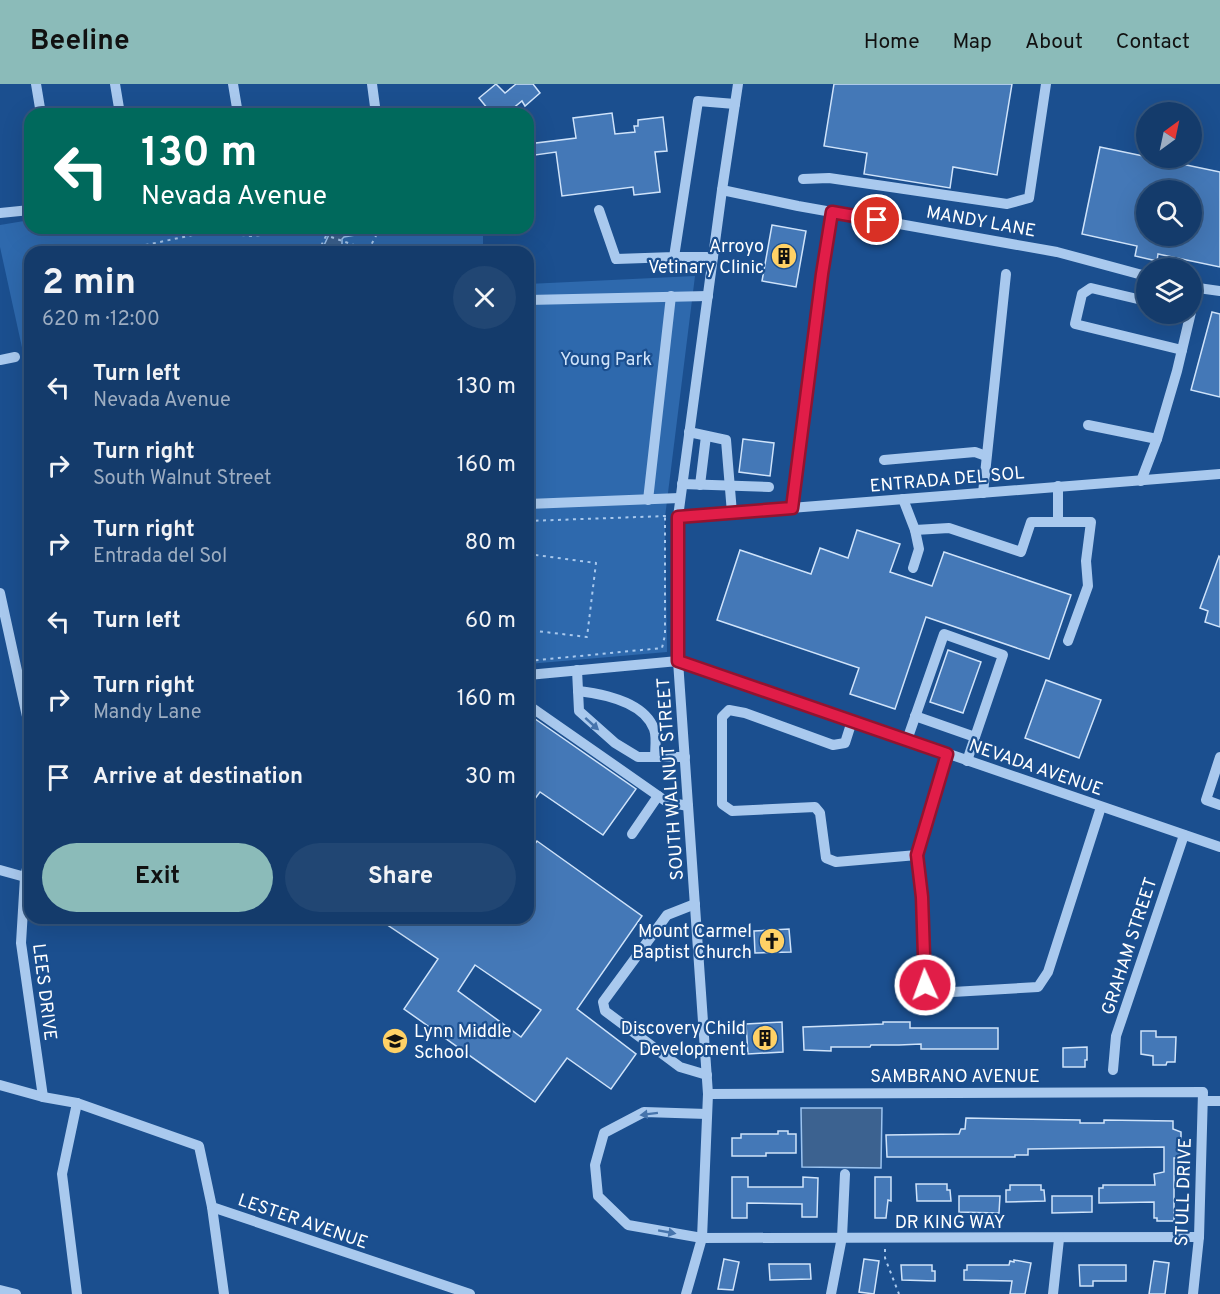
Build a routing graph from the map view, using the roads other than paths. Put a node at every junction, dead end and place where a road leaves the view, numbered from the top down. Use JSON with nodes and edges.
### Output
{"nodes":[{"id":1,"x":36,"y":84,"type":"edge"},
{"id":2,"x":115,"y":84,"type":"edge"},
{"id":3,"x":233,"y":84,"type":"edge"},
{"id":4,"x":372,"y":84,"type":"edge"},
{"id":5,"x":738,"y":84,"type":"edge"},
{"id":6,"x":1046,"y":84,"type":"edge"},
{"id":7,"x":735,"y":104,"type":"junction"},
{"id":8,"x":40,"y":108,"type":"edge"},
{"id":9,"x":119,"y":108,"type":"edge"},
{"id":10,"x":237,"y":108,"type":"edge"},
{"id":11,"x":375,"y":108,"type":"edge"},
{"id":12,"x":803,"y":179,"type":"dead end"},
{"id":13,"x":722,"y":190,"type":"junction"},
{"id":14,"x":599,"y":210,"type":"dead end"},
{"id":15,"x":24,"y":211,"type":"edge"},
{"id":16,"x":832,"y":212,"type":"junction"},
{"id":17,"x":0,"y":213,"type":"edge"},
{"id":18,"x":675,"y":257,"type":"junction"},
{"id":19,"x":713,"y":257,"type":"junction"},
{"id":20,"x":1136,"y":273,"type":"edge"},
{"id":21,"x":1006,"y":274,"type":"dead end"},
{"id":22,"x":1202,"y":289,"type":"edge"},
{"id":23,"x":1220,"y":291,"type":"edge"},
{"id":24,"x":671,"y":296,"type":"junction"},
{"id":25,"x":708,"y":296,"type":"junction"},
{"id":26,"x":1136,"y":299,"type":"edge"},
{"id":27,"x":534,"y":300,"type":"edge"},
{"id":28,"x":1188,"y":324,"type":"edge"},
{"id":29,"x":1182,"y":350,"type":"junction"},
{"id":30,"x":15,"y":357,"type":"dead end"},
{"id":31,"x":0,"y":360,"type":"edge"},
{"id":32,"x":1088,"y":425,"type":"dead end"},
{"id":33,"x":689,"y":432,"type":"junction"},
{"id":34,"x":706,"y":436,"type":"junction"},
{"id":35,"x":1156,"y":439,"type":"junction"},
{"id":36,"x":986,"y":456,"type":"junction"},
{"id":37,"x":884,"y":459,"type":"dead end"},
{"id":38,"x":1220,"y":474,"type":"edge"},
{"id":39,"x":1141,"y":480,"type":"junction"},
{"id":40,"x":682,"y":484,"type":"junction"},
{"id":41,"x":700,"y":485,"type":"junction"},
{"id":42,"x":730,"y":486,"type":"junction"},
{"id":43,"x":1058,"y":486,"type":"junction"},
{"id":44,"x":769,"y":487,"type":"dead end"},
{"id":45,"x":983,"y":493,"type":"junction"},
{"id":46,"x":680,"y":498,"type":"junction"},
{"id":47,"x":648,"y":500,"type":"junction"},
{"id":48,"x":903,"y":500,"type":"junction"},
{"id":49,"x":534,"y":504,"type":"edge"},
{"id":50,"x":792,"y":508,"type":"junction"},
{"id":51,"x":732,"y":513,"type":"junction"},
{"id":52,"x":678,"y":516,"type":"junction"},
{"id":53,"x":1058,"y":521,"type":"junction"},
{"id":54,"x":915,"y":530,"type":"junction"},
{"id":55,"x":913,"y":568,"type":"dead end"},
{"id":56,"x":0,"y":592,"type":"edge"},
{"id":57,"x":1068,"y":641,"type":"dead end"},
{"id":58,"x":678,"y":661,"type":"junction"},
{"id":59,"x":577,"y":670,"type":"junction"},
{"id":60,"x":534,"y":674,"type":"edge"},
{"id":61,"x":578,"y":691,"type":"junction"},
{"id":62,"x":24,"y":699,"type":"edge"},
{"id":63,"x":534,"y":709,"type":"edge"},
{"id":64,"x":915,"y":716,"type":"junction"},
{"id":65,"x":852,"y":721,"type":"junction"},
{"id":66,"x":975,"y":736,"type":"junction"},
{"id":67,"x":907,"y":740,"type":"junction"},
{"id":68,"x":947,"y":754,"type":"junction"},
{"id":69,"x":655,"y":757,"type":"junction"},
{"id":70,"x":685,"y":757,"type":"junction"},
{"id":71,"x":967,"y":760,"type":"junction"},
{"id":72,"x":1219,"y":765,"type":"edge"},
{"id":73,"x":658,"y":796,"type":"junction"},
{"id":74,"x":1220,"y":805,"type":"edge"},
{"id":75,"x":688,"y":806,"type":"junction"},
{"id":76,"x":1101,"y":807,"type":"junction"},
{"id":77,"x":632,"y":834,"type":"dead end"},
{"id":78,"x":1184,"y":835,"type":"junction"},
{"id":79,"x":1220,"y":847,"type":"edge"},
{"id":80,"x":917,"y":855,"type":"junction"},
{"id":81,"x":0,"y":870,"type":"edge"},
{"id":82,"x":24,"y":877,"type":"edge"},
{"id":83,"x":24,"y":894,"type":"edge"},
{"id":84,"x":695,"y":904,"type":"junction"},
{"id":85,"x":1113,"y":1070,"type":"dead end"},
{"id":86,"x":706,"y":1075,"type":"junction"},
{"id":87,"x":0,"y":1085,"type":"edge"},
{"id":88,"x":708,"y":1094,"type":"junction"},
{"id":89,"x":1203,"y":1096,"type":"junction"},
{"id":90,"x":43,"y":1097,"type":"junction"},
{"id":91,"x":1220,"y":1101,"type":"edge"},
{"id":92,"x":77,"y":1103,"type":"junction"},
{"id":93,"x":707,"y":1114,"type":"junction"},
{"id":94,"x":845,"y":1174,"type":"dead end"},
{"id":95,"x":212,"y":1207,"type":"junction"},
{"id":96,"x":1199,"y":1237,"type":"junction"},
{"id":97,"x":701,"y":1238,"type":"junction"},
{"id":98,"x":842,"y":1238,"type":"junction"},
{"id":99,"x":1059,"y":1239,"type":"junction"},
{"id":100,"x":0,"y":1290,"type":"edge"},
{"id":101,"x":16,"y":1294,"type":"edge"},
{"id":102,"x":77,"y":1294,"type":"edge"},
{"id":103,"x":224,"y":1294,"type":"edge"},
{"id":104,"x":470,"y":1294,"type":"edge"},
{"id":105,"x":686,"y":1294,"type":"edge"},
{"id":106,"x":831,"y":1294,"type":"edge"},
{"id":107,"x":1053,"y":1294,"type":"edge"},
{"id":108,"x":1193,"y":1294,"type":"edge"}],
"edges":[{"from":1,"to":8,"type":"street"},
{"from":2,"to":9,"type":"street"},
{"from":3,"to":10,"type":"street"},
{"from":4,"to":11,"type":"street"},
{"from":5,"to":7,"type":"street","name":"SOUTH WALNUT STREET"},
{"from":6,"to":12,"type":"street"},
{"from":7,"to":13,"type":"street","name":"SOUTH WALNUT STREET"},
{"from":7,"to":18,"type":"street"},
{"from":13,"to":16,"type":"street","name":"MANDY LANE"},
{"from":13,"to":19,"type":"street","name":"SOUTH WALNUT STREET"},
{"from":14,"to":18,"type":"street"},
{"from":15,"to":17,"type":"street"},
{"from":16,"to":20,"type":"street","name":"MANDY LANE"},
{"from":16,"to":50,"type":"street"},
{"from":18,"to":19,"type":"street"},
{"from":19,"to":25,"type":"street","name":"SOUTH WALNUT STREET"},
{"from":21,"to":36,"type":"street"},
{"from":22,"to":23,"type":"street"},
{"from":24,"to":25,"type":"street"},
{"from":24,"to":27,"type":"street"},
{"from":24,"to":47,"type":"street"},
{"from":25,"to":33,"type":"street","name":"SOUTH WALNUT STREET"},
{"from":26,"to":29,"type":"street"},
{"from":28,"to":29,"type":"street"},
{"from":29,"to":35,"type":"street"},
{"from":30,"to":31,"type":"street"},
{"from":32,"to":35,"type":"street"},
{"from":33,"to":34,"type":"street"},
{"from":33,"to":40,"type":"street","name":"SOUTH WALNUT STREET"},
{"from":34,"to":41,"type":"street"},
{"from":34,"to":42,"type":"street"},
{"from":35,"to":39,"type":"street"},
{"from":36,"to":37,"type":"street"},
{"from":36,"to":45,"type":"street"},
{"from":38,"to":39,"type":"street","name":"ENTRADA DEL SOL"},
{"from":39,"to":43,"type":"street","name":"ENTRADA DEL SOL"},
{"from":40,"to":41,"type":"street"},
{"from":40,"to":46,"type":"street","name":"SOUTH WALNUT STREET"},
{"from":41,"to":42,"type":"street"},
{"from":42,"to":44,"type":"street"},
{"from":42,"to":51,"type":"street"},
{"from":43,"to":45,"type":"street","name":"ENTRADA DEL SOL"},
{"from":43,"to":53,"type":"street"},
{"from":45,"to":48,"type":"street","name":"ENTRADA DEL SOL"},
{"from":46,"to":47,"type":"street"},
{"from":46,"to":52,"type":"street","name":"SOUTH WALNUT STREET"},
{"from":47,"to":49,"type":"street"},
{"from":48,"to":50,"type":"street","name":"ENTRADA DEL SOL"},
{"from":48,"to":54,"type":"street"},
{"from":50,"to":51,"type":"street","name":"ENTRADA DEL SOL"},
{"from":51,"to":52,"type":"street","name":"ENTRADA DEL SOL"},
{"from":52,"to":58,"type":"street","name":"SOUTH WALNUT STREET"},
{"from":53,"to":54,"type":"street"},
{"from":53,"to":57,"type":"street"},
{"from":54,"to":55,"type":"street"},
{"from":56,"to":62,"type":"street"},
{"from":58,"to":59,"type":"street","name":"NEVADA AVENUE"},
{"from":58,"to":65,"type":"street","name":"NEVADA AVENUE"},
{"from":58,"to":70,"type":"street","name":"SOUTH WALNUT STREET"},
{"from":59,"to":60,"type":"street","name":"NEVADA AVENUE"},
{"from":59,"to":61,"type":"street"},
{"from":61,"to":69,"type":"street","one_way":true},
{"from":61,"to":69,"type":"street"},
{"from":63,"to":73,"type":"street"},
{"from":64,"to":66,"type":"street"},
{"from":64,"to":66,"type":"street"},
{"from":64,"to":67,"type":"street"},
{"from":65,"to":67,"type":"street","name":"NEVADA AVENUE"},
{"from":65,"to":80,"type":"street"},
{"from":66,"to":71,"type":"street"},
{"from":67,"to":68,"type":"street","name":"NEVADA AVENUE"},
{"from":68,"to":71,"type":"street","name":"NEVADA AVENUE"},
{"from":68,"to":80,"type":"street"},
{"from":69,"to":70,"type":"street"},
{"from":70,"to":75,"type":"street","name":"SOUTH WALNUT STREET"},
{"from":71,"to":76,"type":"street","name":"NEVADA AVENUE"},
{"from":72,"to":74,"type":"street"},
{"from":73,"to":75,"type":"street"},
{"from":73,"to":77,"type":"street"},
{"from":75,"to":84,"type":"street","name":"SOUTH WALNUT STREET"},
{"from":76,"to":78,"type":"street","name":"NEVADA AVENUE"},
{"from":76,"to":80,"type":"street"},
{"from":78,"to":79,"type":"street","name":"NEVADA AVENUE"},
{"from":78,"to":85,"type":"street","name":"GRAHAM STREET"},
{"from":81,"to":82,"type":"street"},
{"from":83,"to":90,"type":"street","name":"LEES DRIVE"},
{"from":84,"to":86,"type":"street","name":"SOUTH WALNUT STREET"},
{"from":84,"to":86,"type":"street"},
{"from":86,"to":88,"type":"street","name":"SOUTH WALNUT STREET"},
{"from":87,"to":90,"type":"street","name":"LESTER AVENUE"},
{"from":88,"to":89,"type":"street","name":"SAMBRANO AVENUE"},
{"from":88,"to":93,"type":"street","name":"SOUTH WALNUT STREET"},
{"from":89,"to":91,"type":"street","name":"SAMBRANO AVENUE"},
{"from":89,"to":96,"type":"street","name":"STULL DRIVE"},
{"from":90,"to":92,"type":"street","name":"LESTER AVENUE"},
{"from":92,"to":95,"type":"street","name":"LESTER AVENUE"},
{"from":92,"to":102,"type":"street"},
{"from":93,"to":97,"type":"street","name":"SOUTH WALNUT STREET"},
{"from":93,"to":97,"type":"street","name":"DR KING WAY","one_way":true},
{"from":94,"to":98,"type":"street"},
{"from":95,"to":103,"type":"street"},
{"from":95,"to":104,"type":"street","name":"LESTER AVENUE"},
{"from":96,"to":99,"type":"street","name":"DR KING WAY"},
{"from":96,"to":108,"type":"street","name":"STULL DRIVE"},
{"from":97,"to":98,"type":"street","name":"DR KING WAY"},
{"from":97,"to":105,"type":"street","name":"SOUTH WALNUT STREET"},
{"from":98,"to":99,"type":"street","name":"DR KING WAY"},
{"from":98,"to":106,"type":"street"},
{"from":99,"to":107,"type":"street"},
{"from":100,"to":101,"type":"street"}]}
